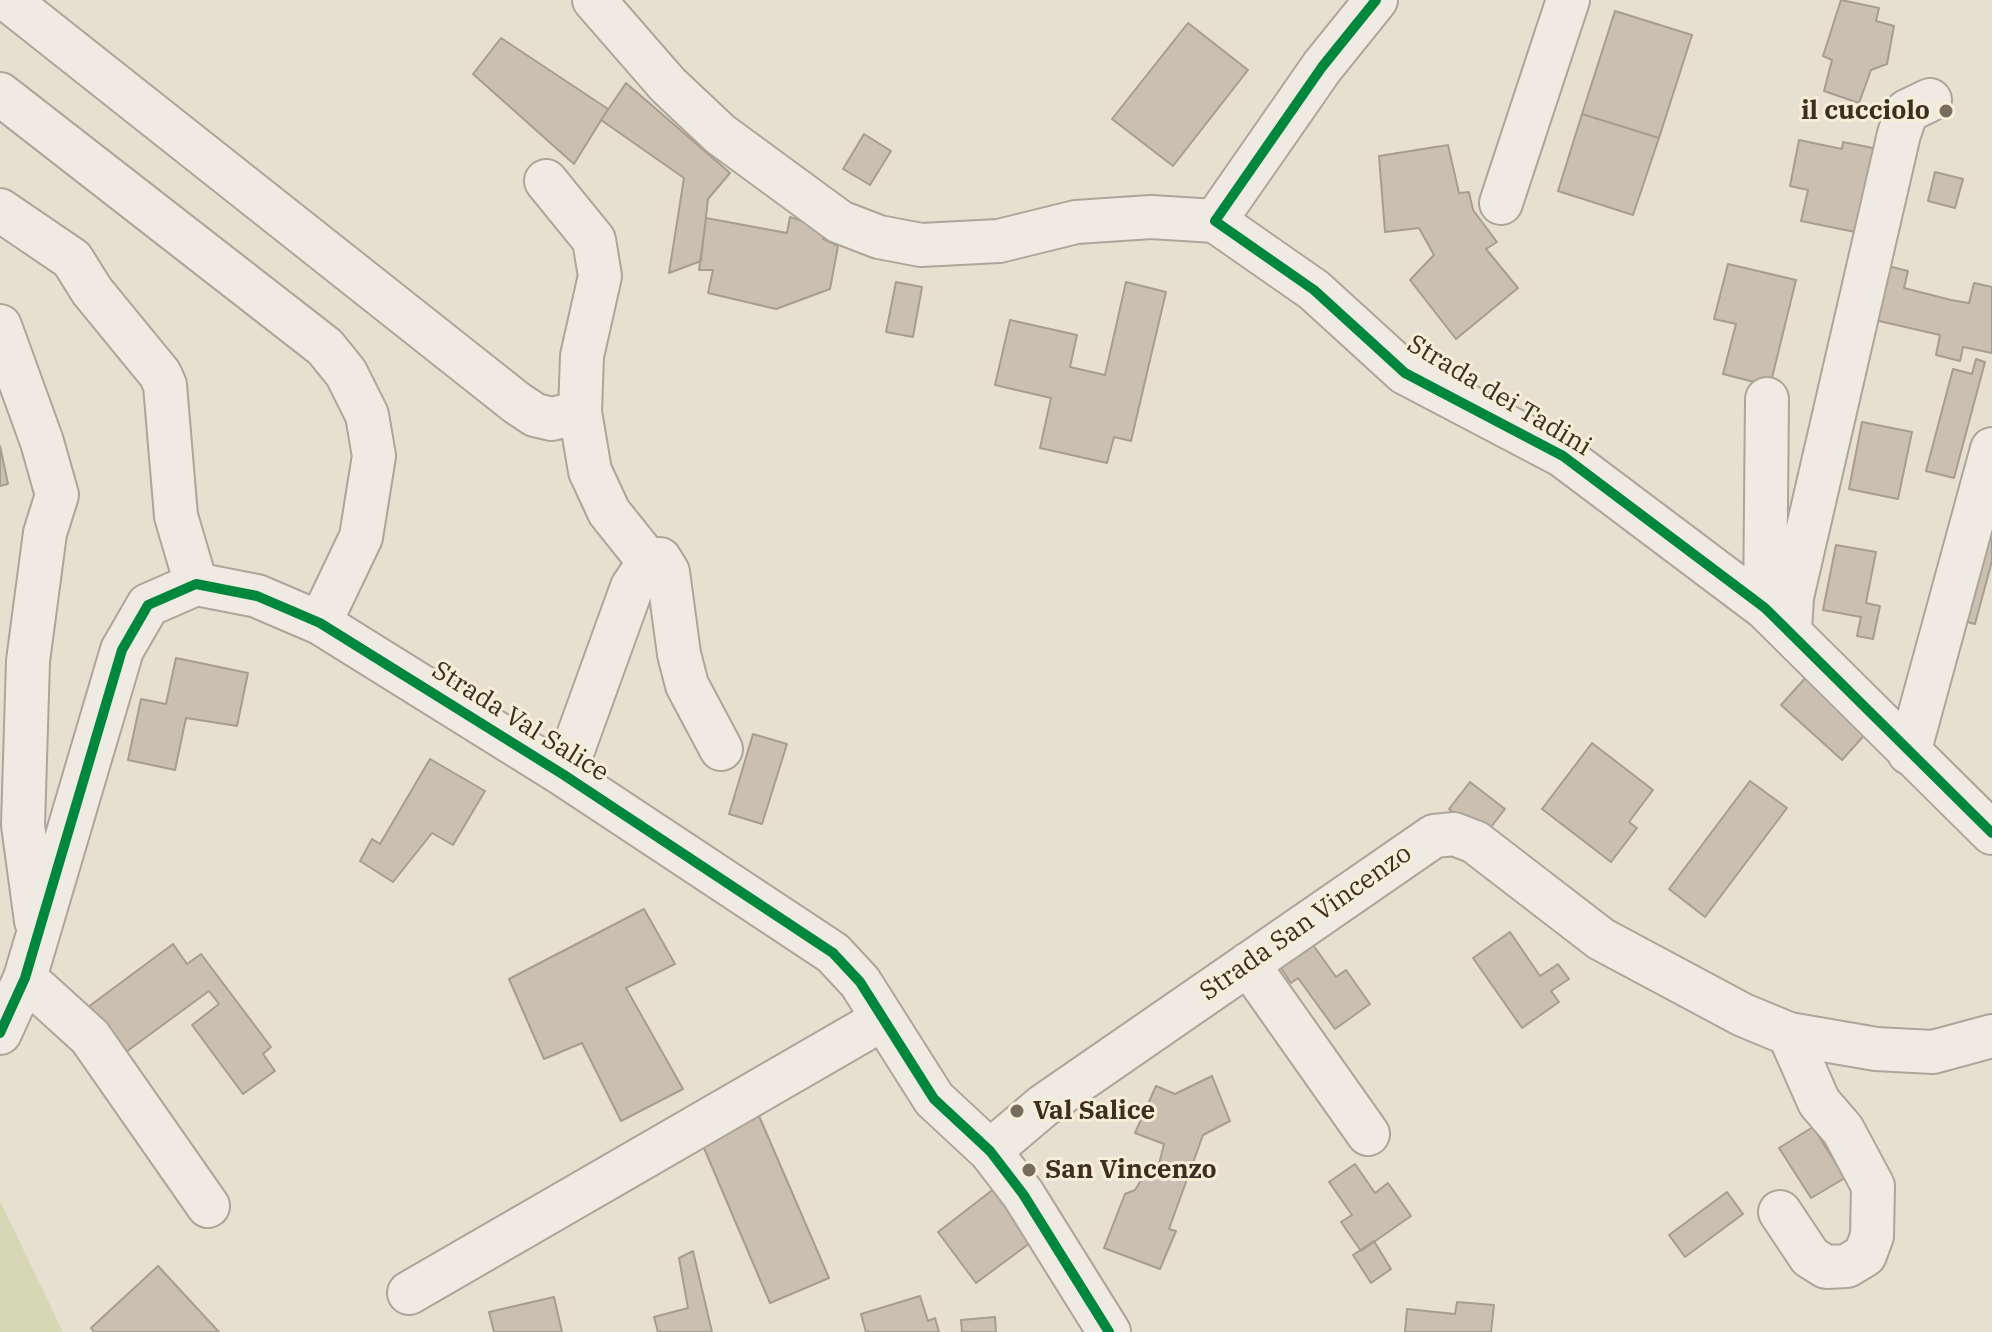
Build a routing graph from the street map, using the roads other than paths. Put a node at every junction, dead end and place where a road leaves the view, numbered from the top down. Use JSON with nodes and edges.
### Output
{"nodes":[{"id":1,"x":8,"y":0,"type":"edge"},
{"id":2,"x":594,"y":0,"type":"edge"},
{"id":3,"x":1376,"y":0,"type":"edge"},
{"id":4,"x":1568,"y":0,"type":"edge"},
{"id":5,"x":0,"y":94,"type":"edge"},
{"id":6,"x":1930,"y":100,"type":"dead end"},
{"id":7,"x":546,"y":181,"type":"dead end"},
{"id":8,"x":1501,"y":203,"type":"dead end"},
{"id":9,"x":0,"y":210,"type":"edge"},
{"id":10,"x":1215,"y":221,"type":"junction"},
{"id":11,"x":0,"y":326,"type":"edge"},
{"id":12,"x":1767,"y":399,"type":"dead end"},
{"id":13,"x":580,"y":412,"type":"junction"},
{"id":14,"x":1992,"y":449,"type":"edge"},
{"id":15,"x":649,"y":562,"type":"junction"},
{"id":16,"x":196,"y":584,"type":"junction"},
{"id":17,"x":1778,"y":620,"type":"junction"},
{"id":18,"x":320,"y":623,"type":"junction"},
{"id":19,"x":721,"y":749,"type":"dead end"},
{"id":20,"x":1909,"y":753,"type":"junction"},
{"id":21,"x":564,"y":775,"type":"junction"},
{"id":22,"x":1992,"y":833,"type":"edge"},
{"id":23,"x":38,"y":934,"type":"junction"},
{"id":24,"x":1248,"y":964,"type":"junction"},
{"id":25,"x":25,"y":978,"type":"junction"},
{"id":26,"x":883,"y":1019,"type":"junction"},
{"id":27,"x":0,"y":1033,"type":"edge"},
{"id":28,"x":1789,"y":1034,"type":"junction"},
{"id":29,"x":1992,"y":1036,"type":"edge"},
{"id":30,"x":1368,"y":1134,"type":"dead end"},
{"id":31,"x":990,"y":1151,"type":"junction"},
{"id":32,"x":208,"y":1206,"type":"dead end"},
{"id":33,"x":1780,"y":1212,"type":"dead end"},
{"id":34,"x":409,"y":1293,"type":"dead end"},
{"id":35,"x":1109,"y":1332,"type":"edge"}],
"edges":[{"from":1,"to":13,"type":"street"},
{"from":2,"to":10,"type":"street"},
{"from":3,"to":10,"type":"street"},
{"from":4,"to":8,"type":"street"},
{"from":5,"to":18,"type":"street"},
{"from":6,"to":17,"type":"street"},
{"from":7,"to":13,"type":"street"},
{"from":9,"to":16,"type":"street"},
{"from":10,"to":17,"type":"street","name":"Strada dei Tadini"},
{"from":11,"to":23,"type":"street"},
{"from":12,"to":17,"type":"street"},
{"from":13,"to":15,"type":"street"},
{"from":14,"to":20,"type":"street"},
{"from":15,"to":19,"type":"street"},
{"from":15,"to":21,"type":"street"},
{"from":16,"to":18,"type":"street","name":"Strada Val Salice"},
{"from":16,"to":23,"type":"street"},
{"from":17,"to":20,"type":"street","name":"Strada dei Tadini"},
{"from":18,"to":21,"type":"street","name":"Strada Val Salice"},
{"from":20,"to":22,"type":"street","name":"Strada dei Tadini"},
{"from":21,"to":26,"type":"street","name":"Strada Val Salice"},
{"from":23,"to":25,"type":"street"},
{"from":24,"to":28,"type":"street","name":"Strada San Vincenzo"},
{"from":24,"to":30,"type":"street"},
{"from":24,"to":31,"type":"street","name":"Strada San Vincenzo"},
{"from":25,"to":27,"type":"street"},
{"from":25,"to":32,"type":"street"},
{"from":26,"to":31,"type":"street","name":"Strada Val Salice"},
{"from":26,"to":34,"type":"street"},
{"from":28,"to":29,"type":"street","name":"Strada San Vincenzo"},
{"from":28,"to":33,"type":"street"},
{"from":31,"to":35,"type":"street","name":"Strada Val Salice"}]}
